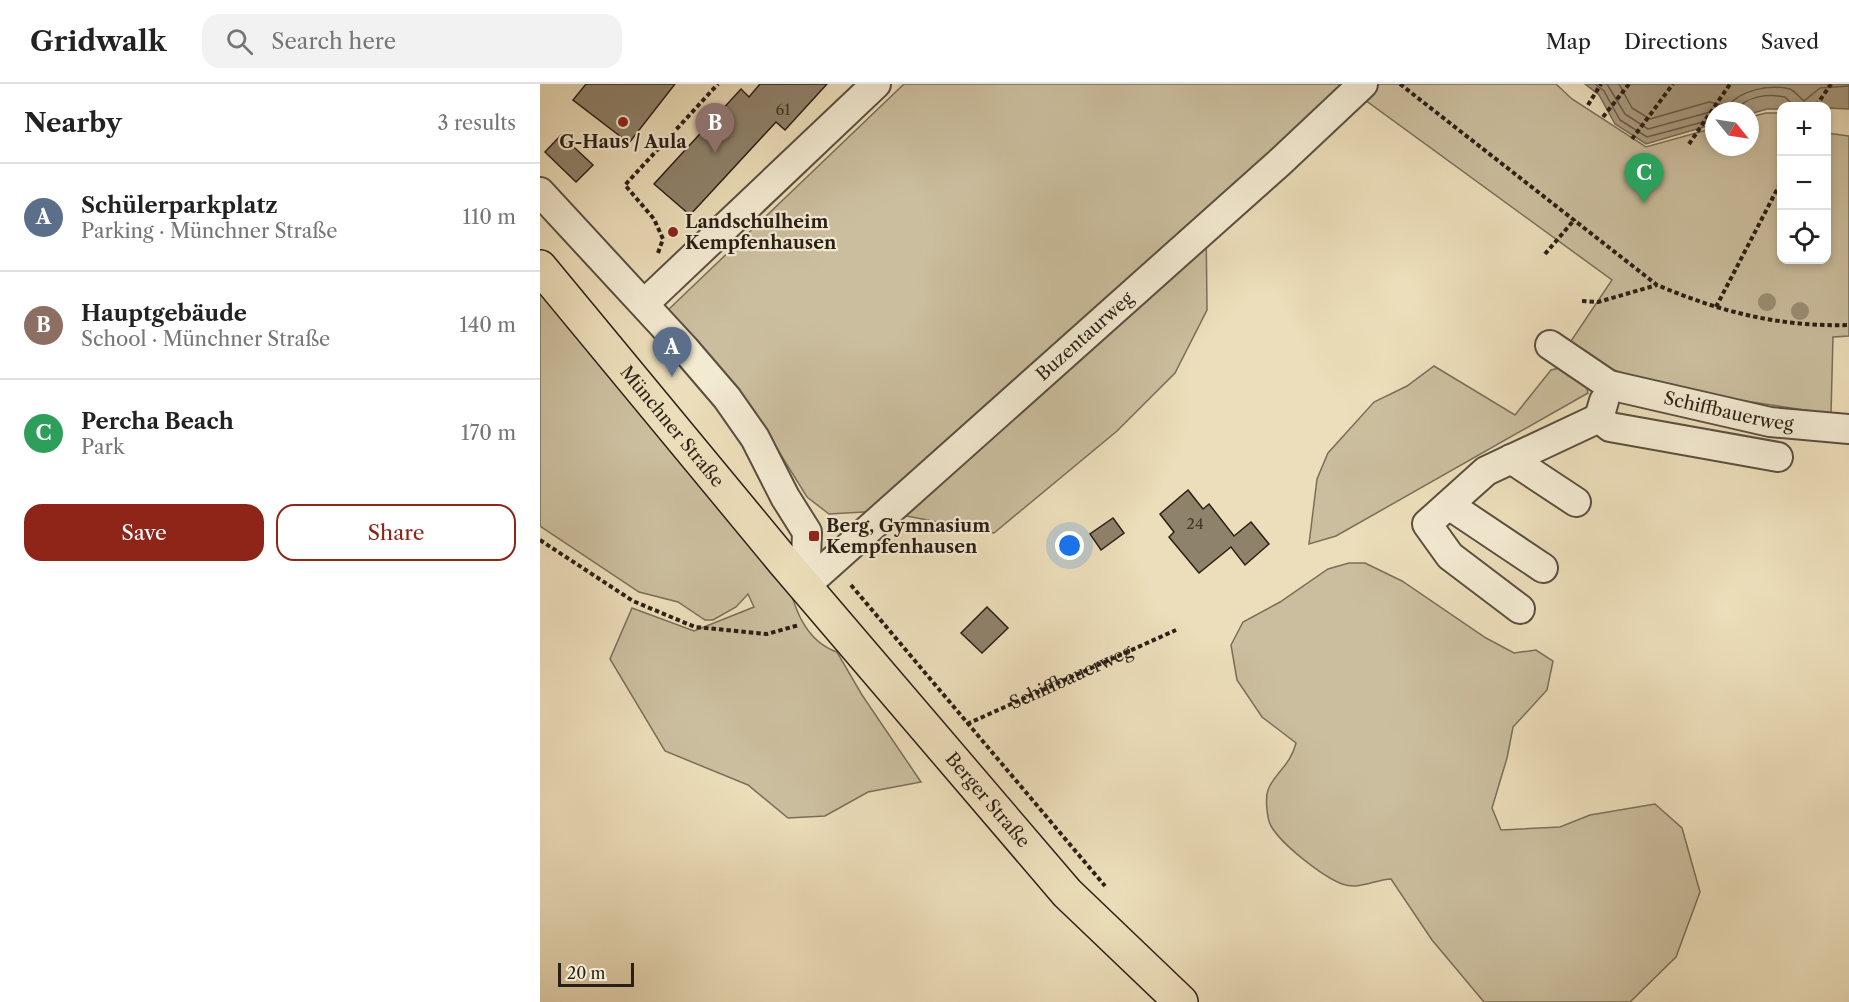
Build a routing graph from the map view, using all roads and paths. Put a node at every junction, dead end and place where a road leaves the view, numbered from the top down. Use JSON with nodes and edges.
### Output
{"nodes":[{"id":1,"x":718,"y":84,"type":"edge"},
{"id":2,"x":876,"y":84,"type":"edge"},
{"id":3,"x":1363,"y":84,"type":"edge"},
{"id":4,"x":1400,"y":84,"type":"edge"},
{"id":5,"x":1601,"y":84,"type":"edge"},
{"id":6,"x":1629,"y":84,"type":"edge"},
{"id":7,"x":1672,"y":84,"type":"edge"},
{"id":8,"x":1730,"y":84,"type":"edge"},
{"id":9,"x":1831,"y":84,"type":"edge"},
{"id":10,"x":1819,"y":102,"type":"edge"},
{"id":11,"x":1588,"y":105,"type":"dead end"},
{"id":12,"x":1603,"y":117,"type":"dead end"},
{"id":13,"x":1632,"y":139,"type":"dead end"},
{"id":14,"x":1689,"y":144,"type":"dead end"},
{"id":15,"x":1777,"y":190,"type":"edge"},
{"id":16,"x":540,"y":192,"type":"edge"},
{"id":17,"x":1575,"y":219,"type":"junction"},
{"id":18,"x":1545,"y":254,"type":"dead end"},
{"id":19,"x":540,"y":267,"type":"edge"},
{"id":20,"x":1657,"y":285,"type":"junction"},
{"id":21,"x":649,"y":299,"type":"junction"},
{"id":22,"x":1582,"y":301,"type":"dead end"},
{"id":23,"x":1716,"y":307,"type":"junction"},
{"id":24,"x":1849,"y":325,"type":"edge"},
{"id":25,"x":1550,"y":345,"type":"dead end"},
{"id":26,"x":1610,"y":385,"type":"junction"},
{"id":27,"x":1599,"y":418,"type":"junction"},
{"id":28,"x":1849,"y":429,"type":"edge"},
{"id":29,"x":1778,"y":457,"type":"dead end"},
{"id":30,"x":1511,"y":459,"type":"junction"},
{"id":31,"x":1576,"y":502,"type":"dead end"},
{"id":32,"x":1449,"y":505,"type":"junction"},
{"id":33,"x":540,"y":540,"type":"edge"},
{"id":34,"x":1543,"y":568,"type":"dead end"},
{"id":35,"x":851,"y":585,"type":"dead end"},
{"id":36,"x":805,"y":586,"type":"junction"},
{"id":37,"x":1520,"y":609,"type":"dead end"},
{"id":38,"x":1176,"y":630,"type":"dead end"},
{"id":39,"x":807,"y":634,"type":"dead end"},
{"id":40,"x":967,"y":724,"type":"junction"},
{"id":41,"x":1106,"y":887,"type":"dead end"},
{"id":42,"x":1181,"y":1002,"type":"edge"}],
"edges":[{"from":1,"to":21,"type":"path"},
{"from":2,"to":21,"type":"lane"},
{"from":3,"to":36,"type":"lane","name":"Buzentaurweg"},
{"from":4,"to":17,"type":"path"},
{"from":5,"to":11,"type":"path"},
{"from":6,"to":12,"type":"path"},
{"from":7,"to":13,"type":"path"},
{"from":8,"to":14,"type":"path"},
{"from":9,"to":10,"type":"path"},
{"from":15,"to":23,"type":"path"},
{"from":16,"to":21,"type":"lane"},
{"from":17,"to":18,"type":"path"},
{"from":17,"to":20,"type":"path"},
{"from":19,"to":36,"type":"main road","name":"Münchner Straße"},
{"from":20,"to":22,"type":"path"},
{"from":20,"to":23,"type":"path"},
{"from":21,"to":36,"type":"lane"},
{"from":23,"to":24,"type":"path"},
{"from":25,"to":26,"type":"lane"},
{"from":26,"to":27,"type":"lane"},
{"from":26,"to":28,"type":"lane","name":"Schiffbauerweg"},
{"from":27,"to":29,"type":"lane"},
{"from":27,"to":30,"type":"lane"},
{"from":30,"to":31,"type":"lane"},
{"from":30,"to":32,"type":"lane"},
{"from":32,"to":34,"type":"lane"},
{"from":32,"to":37,"type":"lane"},
{"from":33,"to":39,"type":"path"},
{"from":35,"to":40,"type":"path"},
{"from":36,"to":42,"type":"main road","name":"Berger Straße"},
{"from":38,"to":40,"type":"path","name":"Schiffbauerweg"},
{"from":40,"to":41,"type":"path"}]}
